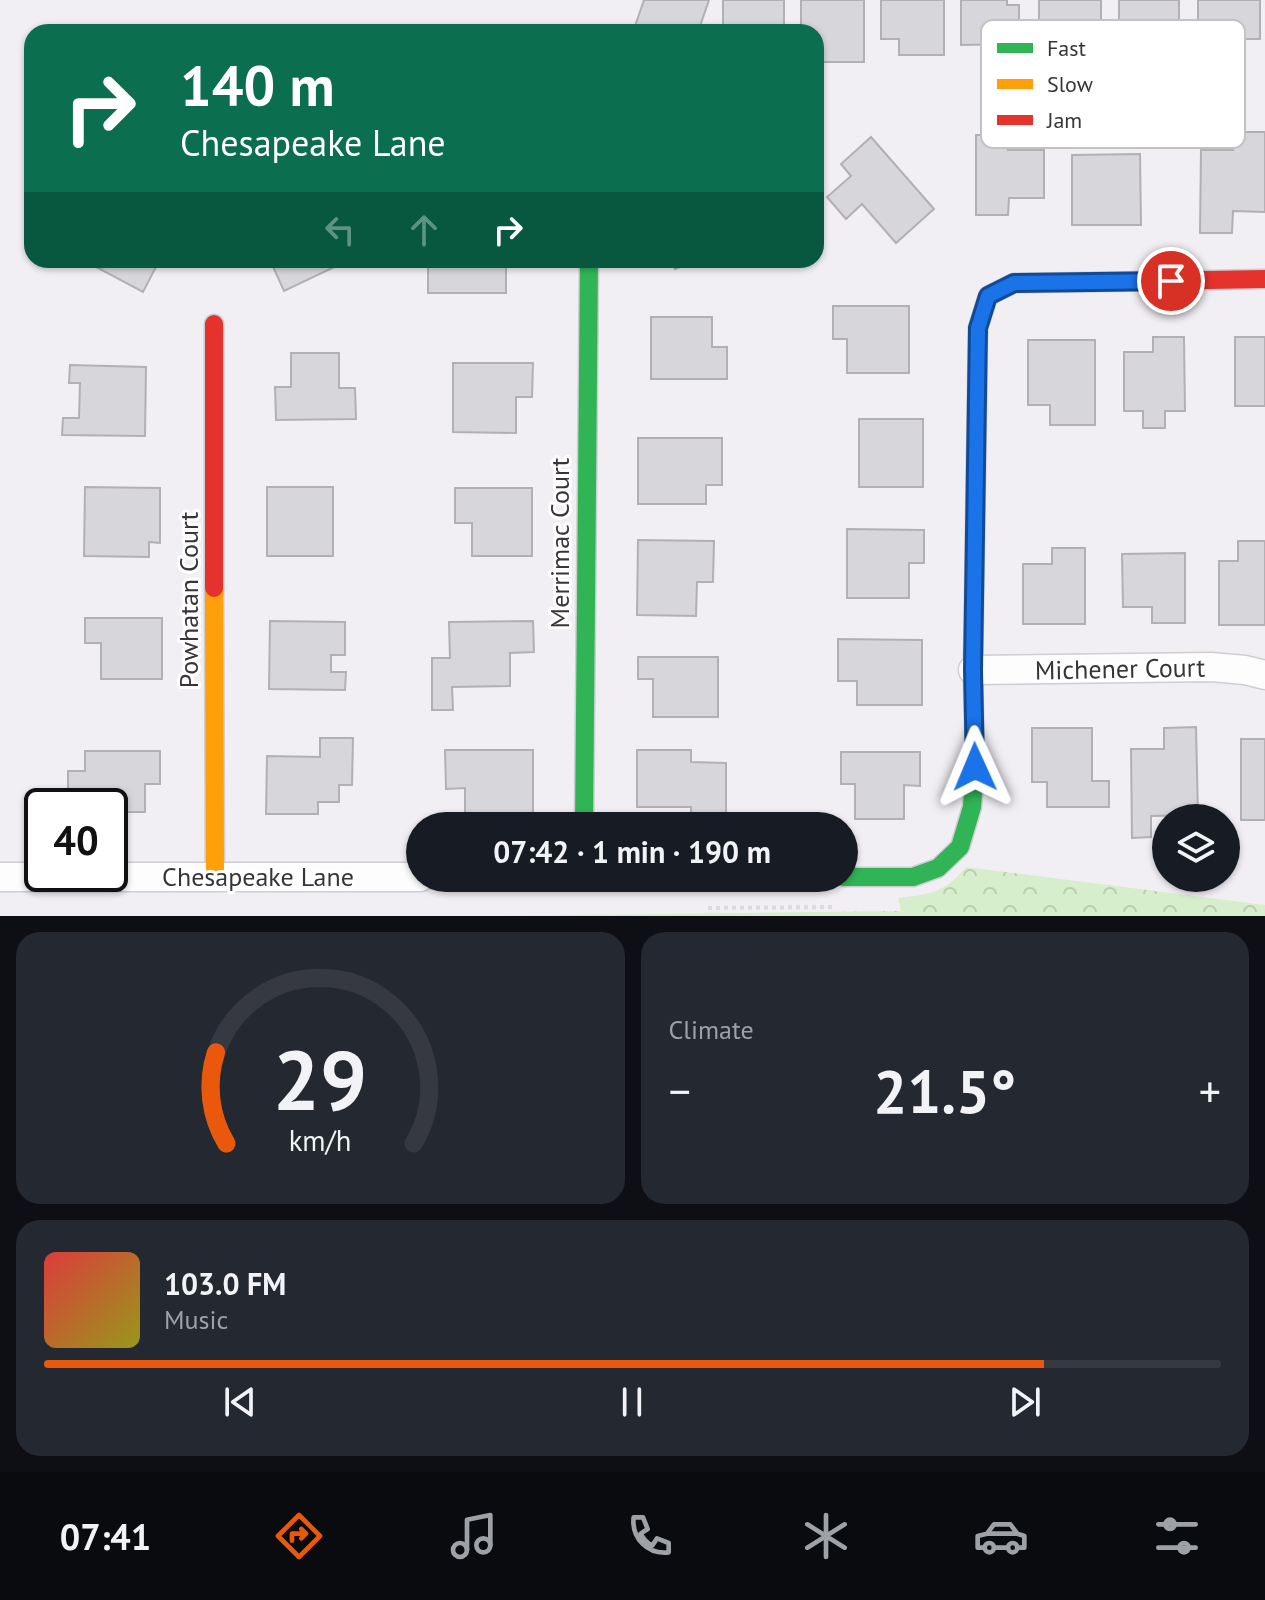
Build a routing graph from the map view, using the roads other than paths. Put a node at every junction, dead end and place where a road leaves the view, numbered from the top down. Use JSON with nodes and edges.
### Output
{"nodes":[{"id":1,"x":589,"y":268,"type":"edge"},
{"id":2,"x":1265,"y":279,"type":"edge"},
{"id":3,"x":214,"y":324,"type":"dead end"},
{"id":4,"x":973,"y":670,"type":"junction"},
{"id":5,"x":1265,"y":675,"type":"edge"},
{"id":6,"x":584,"y":812,"type":"edge"},
{"id":7,"x":0,"y":877,"type":"edge"},
{"id":8,"x":215,"y":877,"type":"junction"},
{"id":9,"x":406,"y":877,"type":"edge"},
{"id":10,"x":858,"y":877,"type":"edge"}],
"edges":[{"from":1,"to":6,"type":"street","name":"Merrimac Court"},
{"from":2,"to":4,"type":"street"},
{"from":3,"to":8,"type":"street","name":"Powhatan Court"},
{"from":4,"to":5,"type":"street","name":"Michener Court"},
{"from":4,"to":10,"type":"street"},
{"from":7,"to":8,"type":"street","name":"Chesapeake Lane"},
{"from":8,"to":9,"type":"street","name":"Chesapeake Lane"}]}
